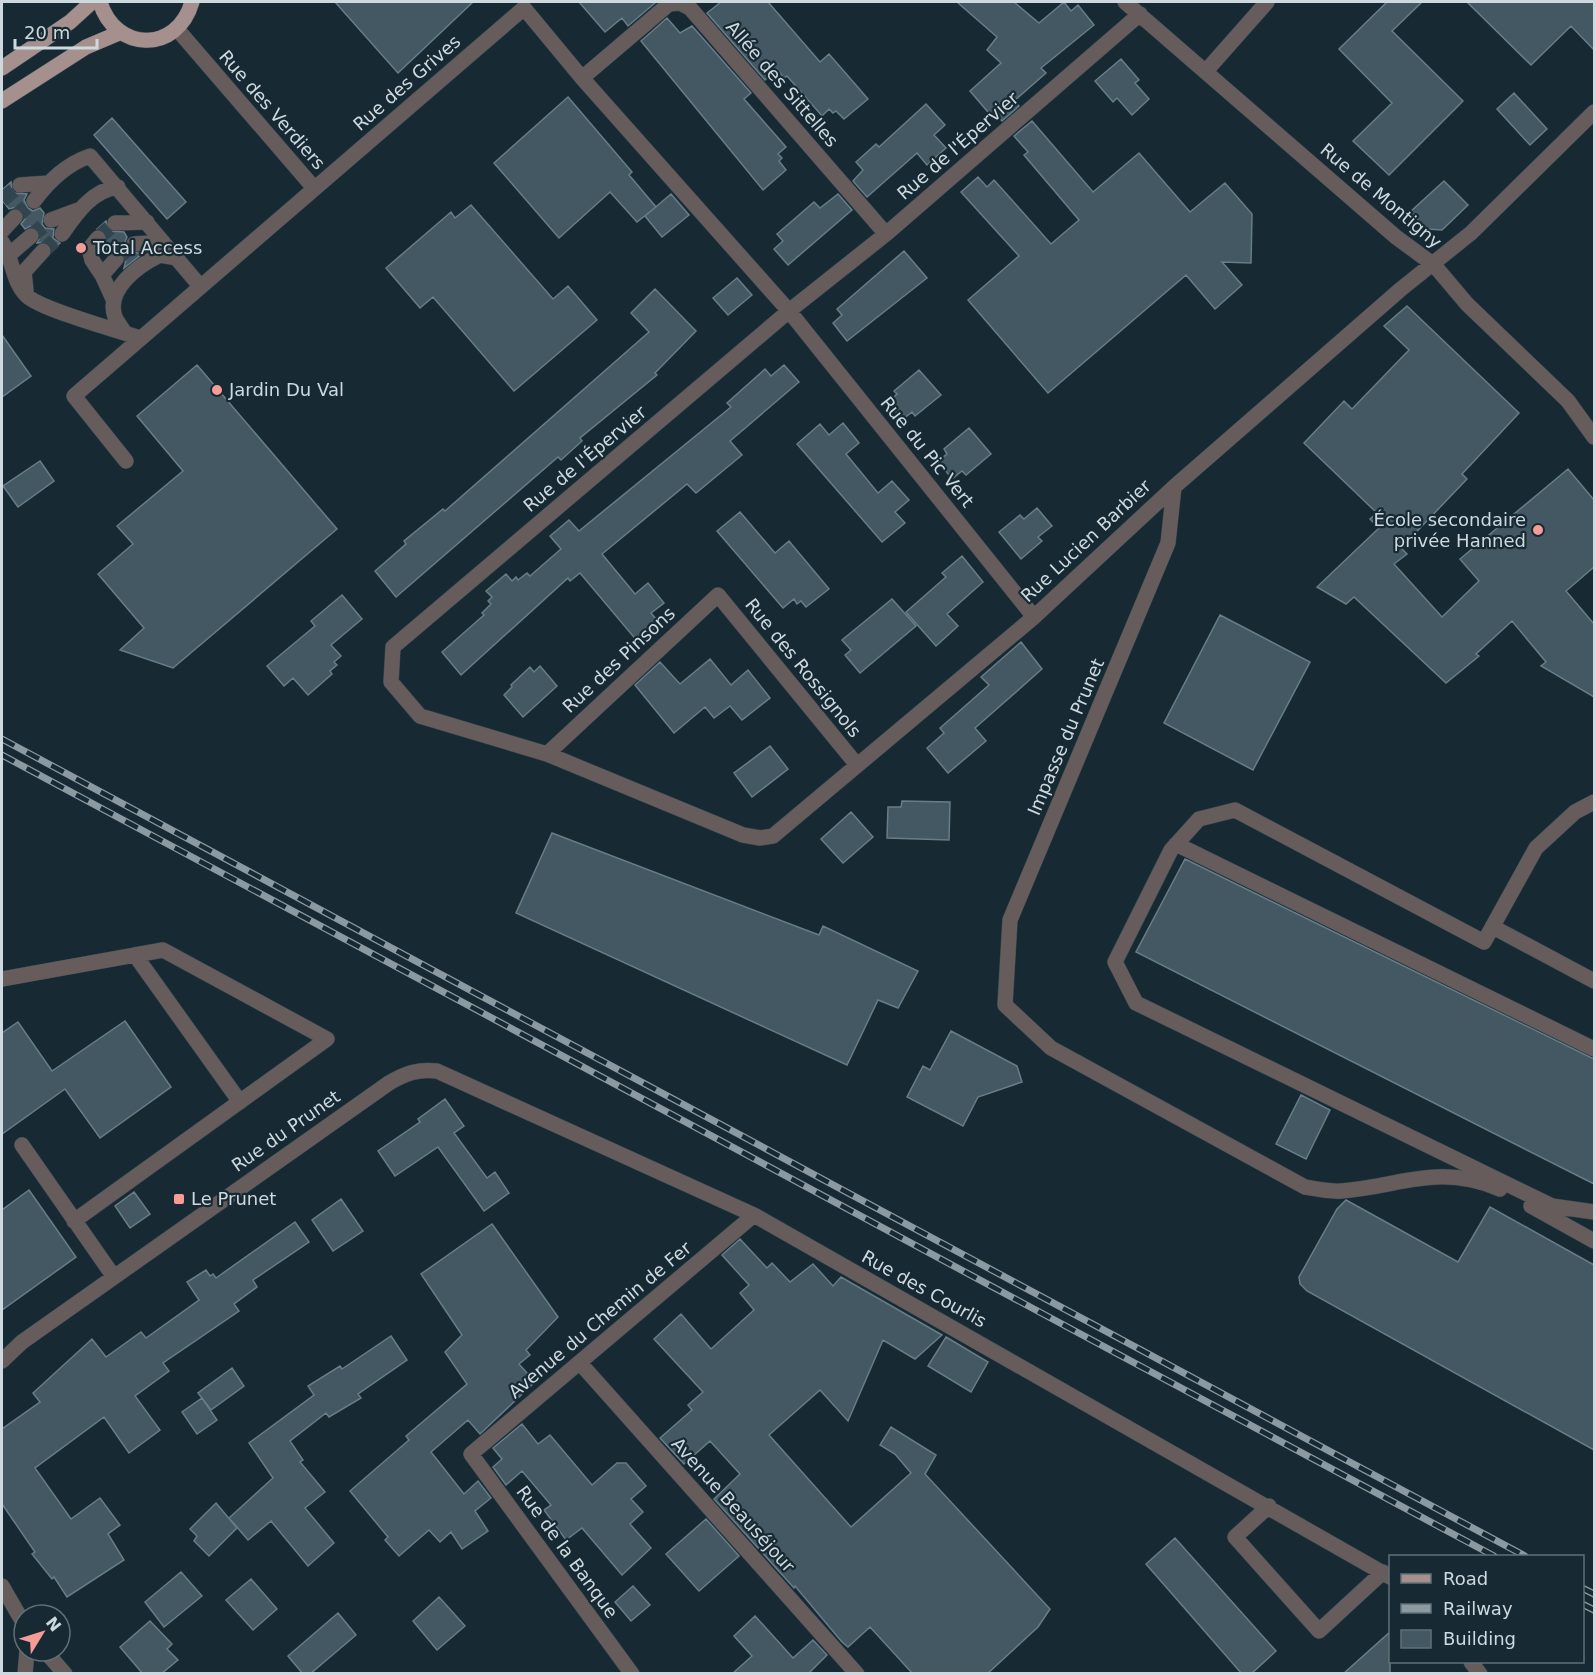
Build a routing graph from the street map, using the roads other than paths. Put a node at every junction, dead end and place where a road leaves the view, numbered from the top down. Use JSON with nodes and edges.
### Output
{"nodes":[{"id":1,"x":92,"y":2,"type":"edge"},
{"id":2,"x":100,"y":2,"type":"edge"},
{"id":3,"x":192,"y":2,"type":"edge"},
{"id":4,"x":1125,"y":2,"type":"edge"},
{"id":5,"x":1267,"y":2,"type":"edge"},
{"id":6,"x":525,"y":5,"type":"edge"},
{"id":7,"x":1140,"y":14,"type":"junction"},
{"id":8,"x":177,"y":29,"type":"junction"},
{"id":9,"x":119,"y":33,"type":"junction"},
{"id":10,"x":2,"y":68,"type":"edge"},
{"id":11,"x":1206,"y":71,"type":"junction"},
{"id":12,"x":582,"y":78,"type":"junction"},
{"id":13,"x":2,"y":101,"type":"edge"},
{"id":14,"x":1594,"y":112,"type":"edge"},
{"id":15,"x":48,"y":183,"type":"junction"},
{"id":16,"x":20,"y":184,"type":"tunnel mouth"},
{"id":17,"x":118,"y":187,"type":"junction"},
{"id":18,"x":314,"y":188,"type":"junction"},
{"id":19,"x":34,"y":201,"type":"tunnel mouth"},
{"id":20,"x":78,"y":210,"type":"junction"},
{"id":21,"x":15,"y":217,"type":"tunnel mouth"},
{"id":22,"x":51,"y":220,"type":"tunnel mouth"},
{"id":23,"x":147,"y":222,"type":"junction"},
{"id":24,"x":115,"y":223,"type":"tunnel mouth"},
{"id":25,"x":2,"y":231,"type":"edge"},
{"id":26,"x":62,"y":234,"type":"tunnel mouth"},
{"id":27,"x":886,"y":234,"type":"junction"},
{"id":28,"x":31,"y":236,"type":"tunnel mouth"},
{"id":29,"x":98,"y":238,"type":"tunnel mouth"},
{"id":30,"x":164,"y":242,"type":"junction"},
{"id":31,"x":134,"y":244,"type":"tunnel mouth"},
{"id":32,"x":6,"y":248,"type":"edge"},
{"id":33,"x":43,"y":251,"type":"tunnel mouth"},
{"id":34,"x":177,"y":258,"type":"junction"},
{"id":35,"x":116,"y":259,"type":"tunnel mouth"},
{"id":36,"x":1434,"y":265,"type":"junction"},
{"id":37,"x":102,"y":275,"type":"junction"},
{"id":38,"x":200,"y":286,"type":"junction"},
{"id":39,"x":26,"y":296,"type":"junction"},
{"id":40,"x":113,"y":299,"type":"junction"},
{"id":41,"x":789,"y":311,"type":"junction"},
{"id":42,"x":133,"y":336,"type":"junction"},
{"id":43,"x":1594,"y":437,"type":"edge"},
{"id":44,"x":126,"y":461,"type":"dead end"},
{"id":45,"x":1174,"y":487,"type":"junction"},
{"id":46,"x":718,"y":596,"type":"joint"},
{"id":47,"x":1034,"y":617,"type":"junction"},
{"id":48,"x":547,"y":754,"type":"junction"},
{"id":49,"x":857,"y":765,"type":"junction"},
{"id":50,"x":1594,"y":802,"type":"edge"},
{"id":51,"x":760,"y":838,"type":"joint"},
{"id":52,"x":1176,"y":844,"type":"junction"},
{"id":53,"x":1493,"y":927,"type":"junction"},
{"id":54,"x":135,"y":955,"type":"junction"},
{"id":55,"x":2,"y":979,"type":"edge"},
{"id":56,"x":1594,"y":981,"type":"edge"},
{"id":57,"x":1594,"y":1049,"type":"edge"},
{"id":58,"x":422,"y":1069,"type":"joint"},
{"id":59,"x":240,"y":1102,"type":"junction"},
{"id":60,"x":22,"y":1145,"type":"dead end"},
{"id":61,"x":1594,"y":1212,"type":"edge"},
{"id":62,"x":754,"y":1215,"type":"junction"},
{"id":63,"x":74,"y":1221,"type":"junction"},
{"id":64,"x":1594,"y":1241,"type":"edge"},
{"id":65,"x":114,"y":1277,"type":"junction"},
{"id":66,"x":2,"y":1361,"type":"edge"},
{"id":67,"x":580,"y":1363,"type":"junction"},
{"id":68,"x":471,"y":1454,"type":"joint"},
{"id":69,"x":1269,"y":1506,"type":"junction"},
{"id":70,"x":1387,"y":1574,"type":"edge"},
{"id":71,"x":2,"y":1586,"type":"edge"},
{"id":72,"x":12,"y":1603,"type":"edge"},
{"id":73,"x":632,"y":1674,"type":"edge"},
{"id":74,"x":857,"y":1674,"type":"edge"}],
"edges":[{"from":1,"to":10,"type":"main road"},
{"from":2,"to":9,"type":"main road"},
{"from":3,"to":8,"type":"main road"},
{"from":4,"to":7,"type":"street","name":"Rue de Montigny"},
{"from":5,"to":11,"type":"street"},
{"from":6,"to":12,"type":"street","name":"Rue des Grives"},
{"from":6,"to":18,"type":"street","name":"Rue des Grives"},
{"from":7,"to":11,"type":"street","name":"Rue de Montigny"},
{"from":7,"to":27,"type":"street","name":"Rue de l'Épervier"},
{"from":8,"to":9,"type":"main road"},
{"from":8,"to":18,"type":"street","name":"Rue des Verdiers"},
{"from":9,"to":13,"type":"main road"},
{"from":11,"to":36,"type":"street","name":"Rue de Montigny"},
{"from":12,"to":27,"type":"street","name":"Allée des Sittelles"},
{"from":12,"to":41,"type":"street","name":"Rue des Grives"},
{"from":14,"to":36,"type":"street","name":"Rue Lucien Barbier"},
{"from":15,"to":16,"type":"street"},
{"from":15,"to":17,"type":"street"},
{"from":15,"to":19,"type":"street"},
{"from":17,"to":20,"type":"street"},
{"from":17,"to":23,"type":"street"},
{"from":18,"to":38,"type":"street","name":"Rue des Grives"},
{"from":20,"to":22,"type":"street"},
{"from":20,"to":26,"type":"street"},
{"from":21,"to":25,"type":"street"},
{"from":23,"to":24,"type":"street"},
{"from":23,"to":30,"type":"street"},
{"from":27,"to":41,"type":"street","name":"Rue de l'Épervier"},
{"from":28,"to":32,"type":"street"},
{"from":29,"to":37,"type":"street"},
{"from":30,"to":31,"type":"street"},
{"from":30,"to":34,"type":"street"},
{"from":32,"to":39,"type":"street"},
{"from":33,"to":39,"type":"street"},
{"from":34,"to":38,"type":"street"},
{"from":34,"to":40,"type":"street"},
{"from":35,"to":37,"type":"street"},
{"from":36,"to":43,"type":"street","name":"Rue de Montigny"},
{"from":36,"to":45,"type":"street","name":"Rue Lucien Barbier"},
{"from":37,"to":40,"type":"street"},
{"from":38,"to":42,"type":"street","name":"Rue des Grives"},
{"from":39,"to":42,"type":"street"},
{"from":40,"to":42,"type":"street"},
{"from":41,"to":47,"type":"street","name":"Rue du Pic Vert"},
{"from":41,"to":48,"type":"street","name":"Rue de l'Épervier"},
{"from":42,"to":44,"type":"street","name":"Rue des Grives"},
{"from":45,"to":47,"type":"street","name":"Rue Lucien Barbier"},
{"from":45,"to":64,"type":"street","name":"Impasse du Prunet"},
{"from":46,"to":48,"type":"street","name":"Rue des Pinsons"},
{"from":46,"to":49,"type":"street","name":"Rue des Rossignols"},
{"from":47,"to":49,"type":"street","name":"Rue Lucien Barbier"},
{"from":48,"to":51,"type":"street","name":"Rue de l'Épervier"},
{"from":49,"to":51,"type":"street","name":"Rue Lucien Barbier"},
{"from":50,"to":53,"type":"street"},
{"from":52,"to":53,"type":"street"},
{"from":52,"to":57,"type":"street"},
{"from":52,"to":61,"type":"street"},
{"from":53,"to":56,"type":"street"},
{"from":54,"to":55,"type":"street"},
{"from":54,"to":59,"type":"street"},
{"from":54,"to":59,"type":"street"},
{"from":58,"to":62,"type":"street","name":"Rue des Courlis"},
{"from":58,"to":65,"type":"street","name":"Rue du Prunet"},
{"from":59,"to":63,"type":"street"},
{"from":60,"to":63,"type":"street"},
{"from":62,"to":67,"type":"street","name":"Avenue du Chemin de Fer"},
{"from":62,"to":69,"type":"street","name":"Rue des Courlis"},
{"from":63,"to":65,"type":"street"},
{"from":65,"to":66,"type":"street","name":"Rue du Prunet"},
{"from":67,"to":68,"type":"street","name":"Avenue du Chemin de Fer"},
{"from":67,"to":74,"type":"street","name":"Avenue Beauséjour"},
{"from":68,"to":73,"type":"street","name":"Rue de la Banque"},
{"from":69,"to":70,"type":"street","name":"Rue des Courlis"},
{"from":69,"to":70,"type":"street"},
{"from":71,"to":72,"type":"street"}]}
